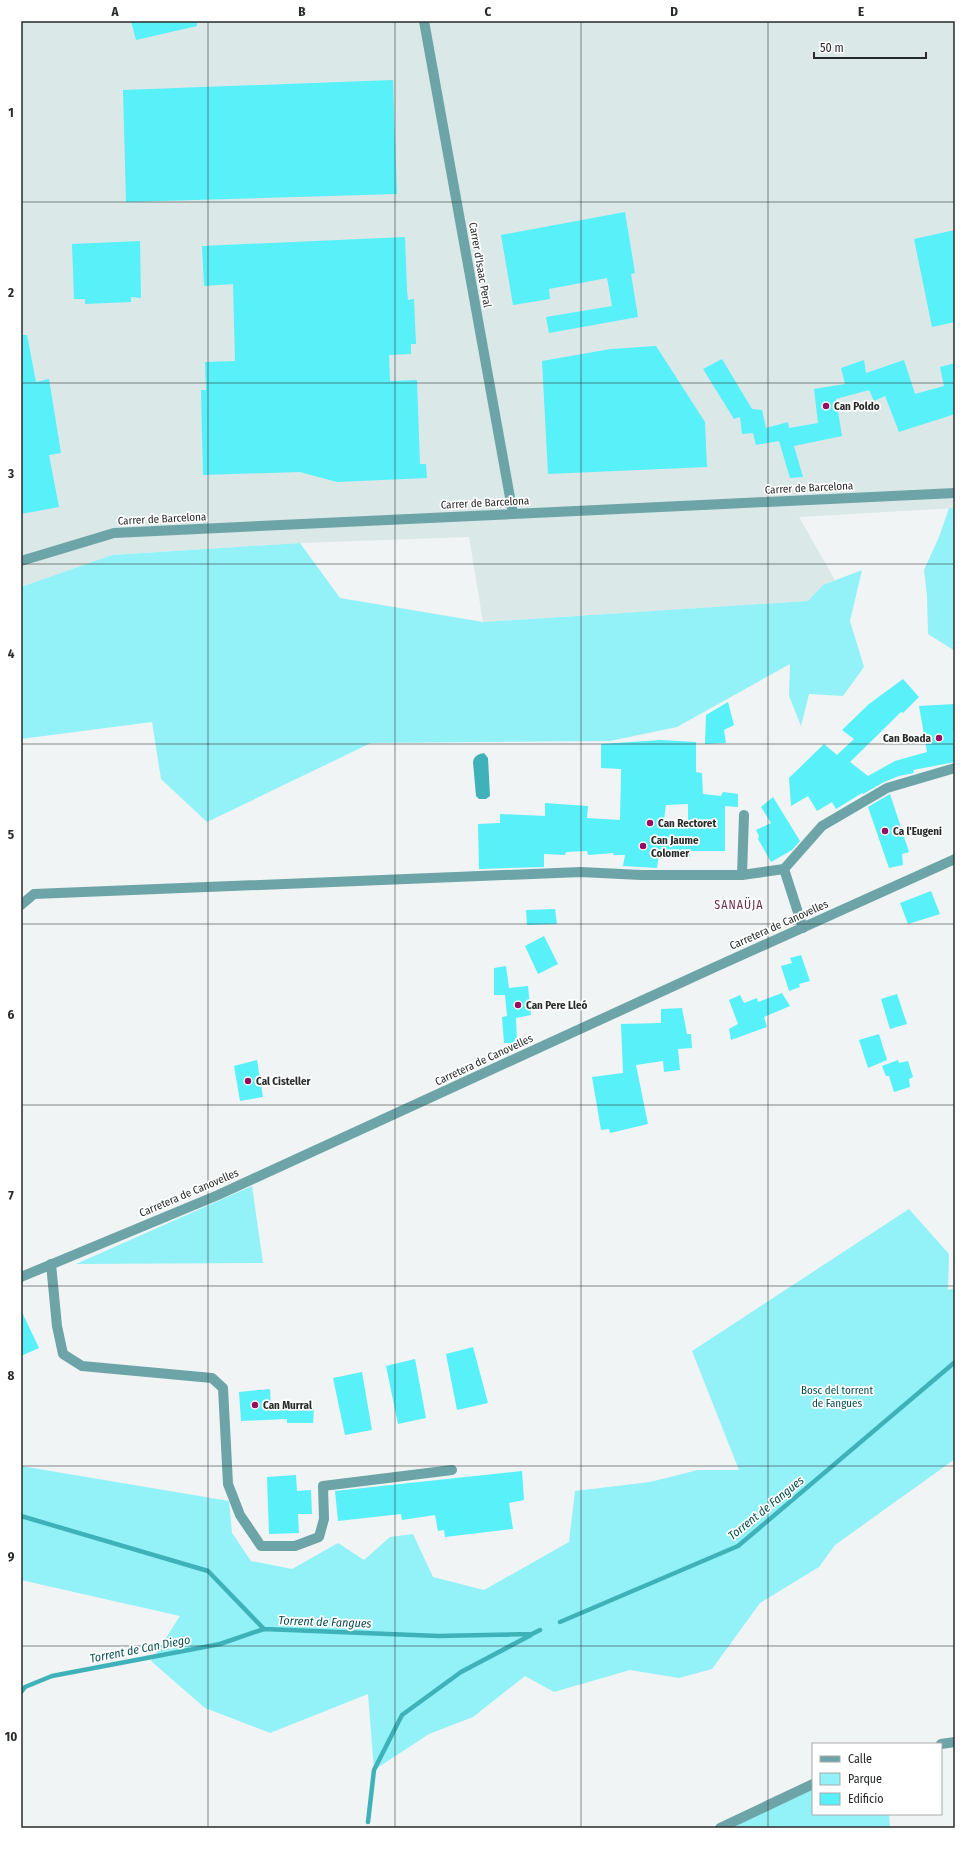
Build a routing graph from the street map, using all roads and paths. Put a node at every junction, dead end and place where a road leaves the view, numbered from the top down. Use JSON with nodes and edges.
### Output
{"nodes":[{"id":1,"x":424,"y":21,"type":"edge"},
{"id":2,"x":955,"y":493,"type":"edge"},
{"id":3,"x":512,"y":514,"type":"junction"},
{"id":4,"x":21,"y":561,"type":"edge"},
{"id":5,"x":955,"y":768,"type":"edge"},
{"id":6,"x":744,"y":815,"type":"dead end"},
{"id":7,"x":955,"y":859,"type":"edge"},
{"id":8,"x":784,"y":869,"type":"junction"},
{"id":9,"x":742,"y":875,"type":"junction"},
{"id":10,"x":21,"y":905,"type":"edge"},
{"id":11,"x":803,"y":928,"type":"junction"},
{"id":12,"x":51,"y":1264,"type":"junction"},
{"id":13,"x":21,"y":1277,"type":"edge"},
{"id":14,"x":452,"y":1470,"type":"dead end"},
{"id":15,"x":955,"y":1742,"type":"edge"},
{"id":16,"x":942,"y":1744,"type":"edge"},
{"id":17,"x":812,"y":1784,"type":"edge"},
{"id":18,"x":720,"y":1828,"type":"edge"}],
"edges":[{"from":1,"to":3,"type":"street","name":"Carrer d'Isaac Peral"},
{"from":2,"to":3,"type":"street","name":"Carrer de Barcelona"},
{"from":3,"to":4,"type":"street","name":"Carrer de Barcelona"},
{"from":5,"to":8,"type":"street"},
{"from":6,"to":9,"type":"street"},
{"from":7,"to":11,"type":"street","name":"Carretera de Canovelles"},
{"from":8,"to":9,"type":"street"},
{"from":8,"to":11,"type":"street"},
{"from":9,"to":10,"type":"street"},
{"from":11,"to":12,"type":"street","name":"Carretera de Canovelles"},
{"from":12,"to":13,"type":"street","name":"Carretera de Canovelles"},
{"from":12,"to":14,"type":"street"},
{"from":15,"to":16,"type":"street"},
{"from":17,"to":18,"type":"street"}]}
